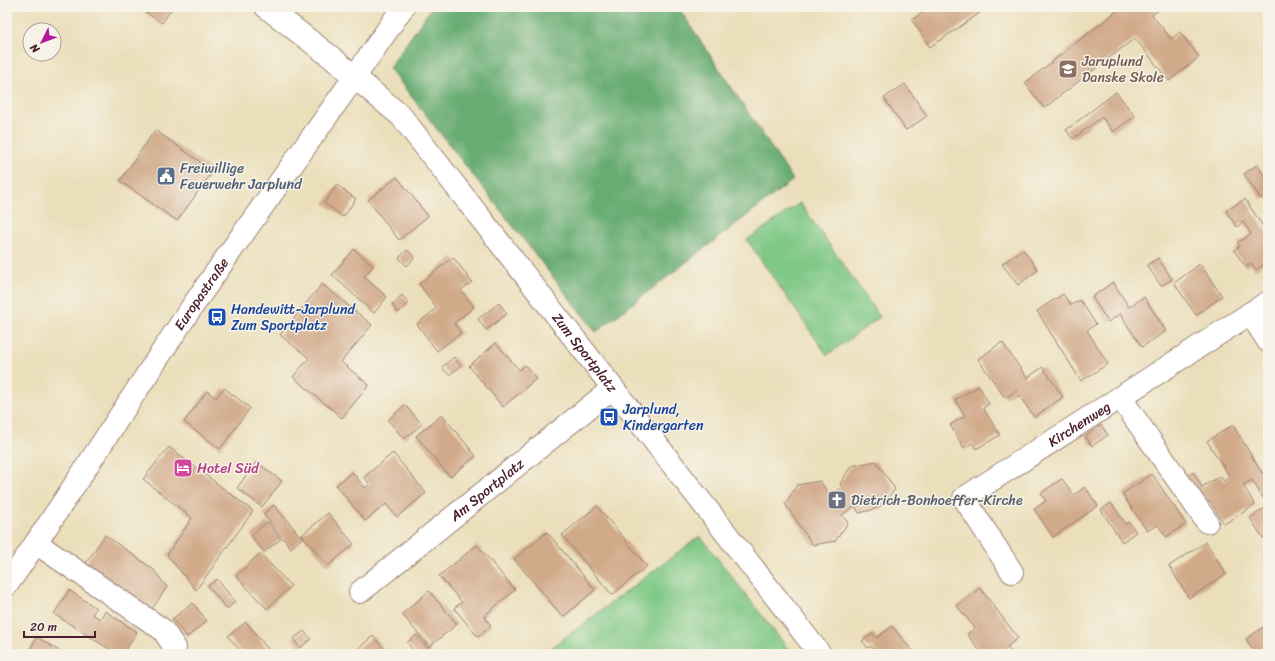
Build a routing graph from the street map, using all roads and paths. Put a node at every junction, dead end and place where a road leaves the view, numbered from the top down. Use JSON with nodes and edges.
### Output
{"nodes":[{"id":1,"x":266,"y":7,"type":"edge"},
{"id":2,"x":403,"y":7,"type":"edge"},
{"id":3,"x":356,"y":77,"type":"junction"},
{"id":4,"x":1259,"y":308,"type":"edge"},
{"id":5,"x":1268,"y":341,"type":"edge"},
{"id":6,"x":613,"y":388,"type":"junction"},
{"id":7,"x":1120,"y":397,"type":"junction"},
{"id":8,"x":1207,"y":522,"type":"dead end"},
{"id":9,"x":36,"y":543,"type":"junction"},
{"id":10,"x":1012,"y":572,"type":"dead end"},
{"id":11,"x":7,"y":585,"type":"edge"},
{"id":12,"x":360,"y":592,"type":"dead end"},
{"id":13,"x":173,"y":654,"type":"edge"},
{"id":14,"x":820,"y":654,"type":"edge"}],
"edges":[{"from":1,"to":3,"type":"street","name":"Zum Sportplatz"},
{"from":2,"to":3,"type":"street","name":"Europastraße"},
{"from":3,"to":6,"type":"street","name":"Zum Sportplatz"},
{"from":3,"to":9,"type":"street","name":"Europastraße"},
{"from":4,"to":5,"type":"street"},
{"from":4,"to":7,"type":"street","name":"Kirchenweg"},
{"from":6,"to":12,"type":"street","name":"Am Sportplatz"},
{"from":6,"to":14,"type":"street","name":"Zum Sportplatz"},
{"from":7,"to":8,"type":"street"},
{"from":7,"to":10,"type":"street","name":"Kirchenweg"},
{"from":9,"to":11,"type":"street","name":"Europastraße"},
{"from":9,"to":13,"type":"street"}]}
